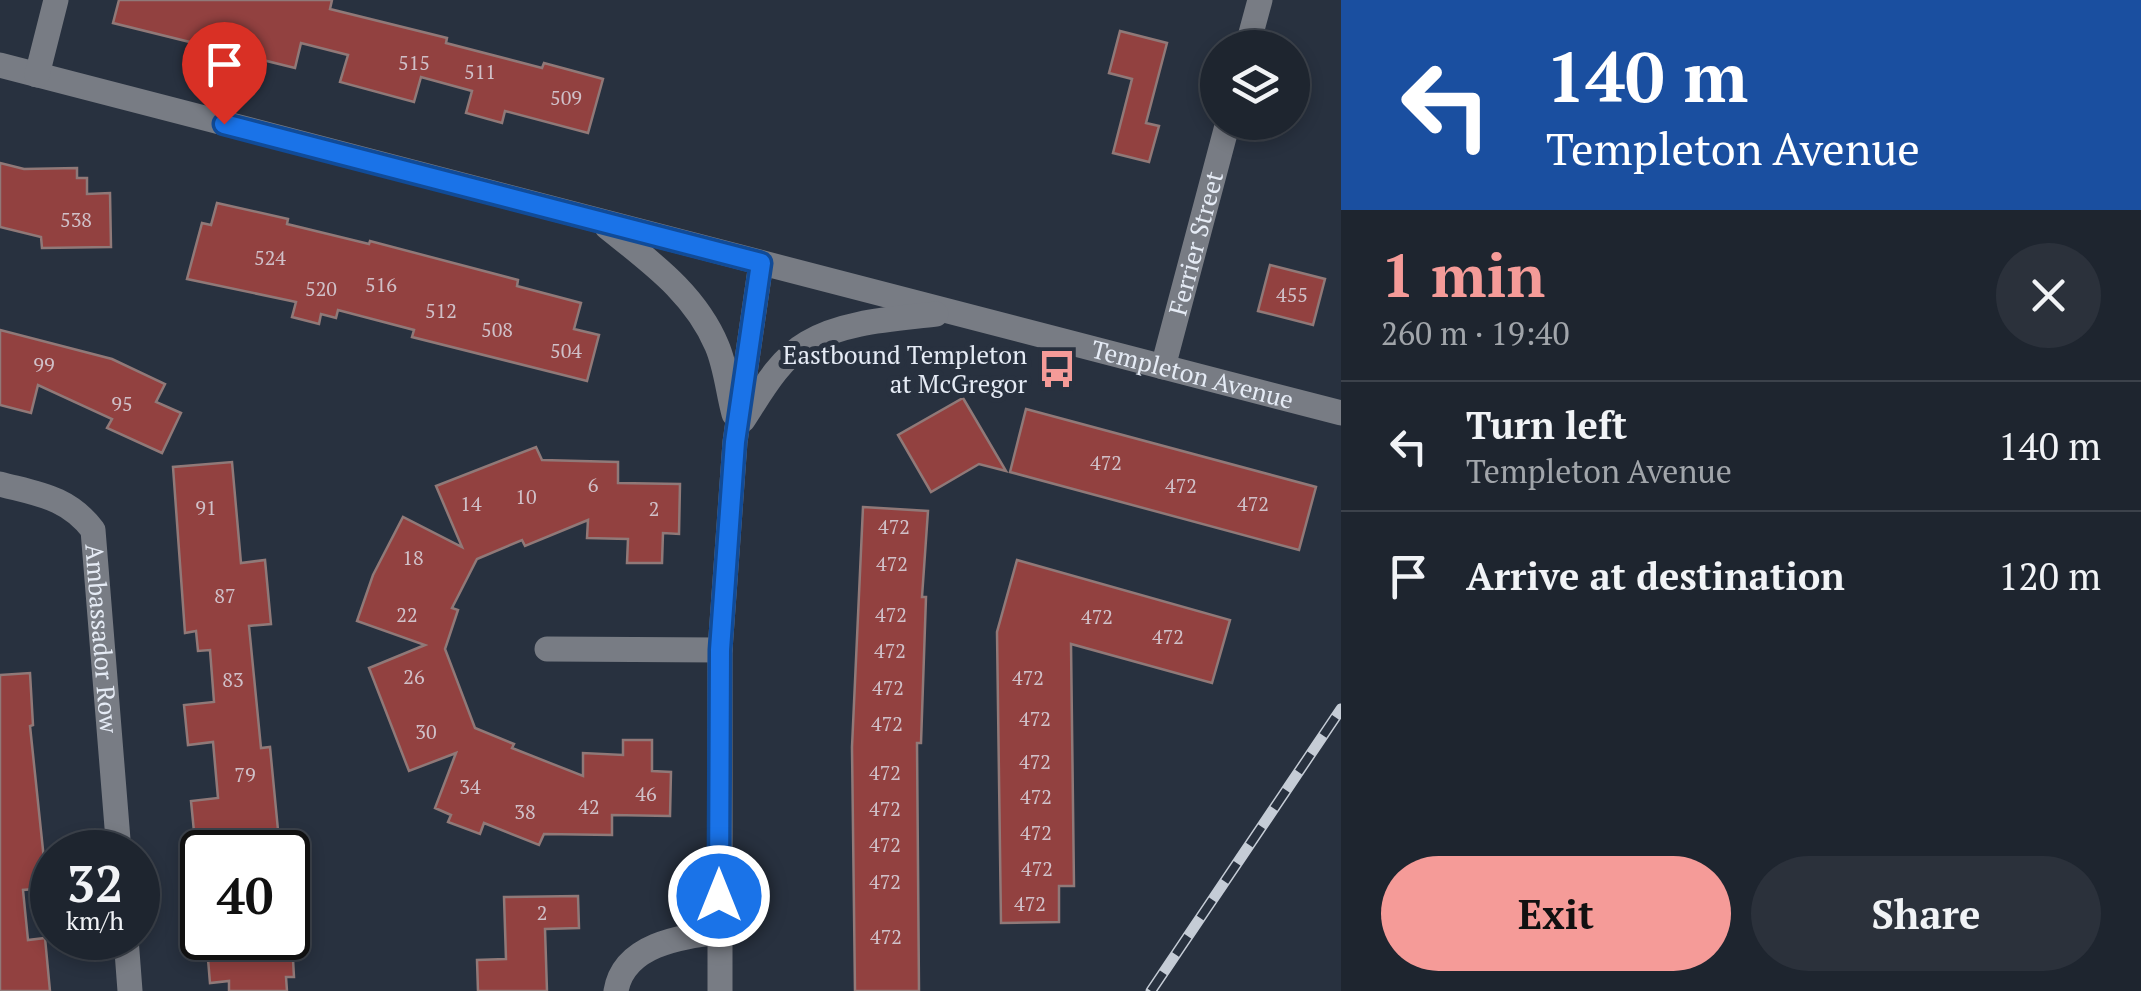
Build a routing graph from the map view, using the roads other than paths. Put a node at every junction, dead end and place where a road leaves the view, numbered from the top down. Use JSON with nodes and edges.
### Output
{"nodes":[{"id":1,"x":56,"y":0,"type":"edge"},
{"id":2,"x":1260,"y":0,"type":"edge"},
{"id":3,"x":1252,"y":30,"type":"edge"},
{"id":4,"x":0,"y":65,"type":"edge"},
{"id":5,"x":36,"y":75,"type":"junction"},
{"id":6,"x":1223,"y":140,"type":"edge"},
{"id":7,"x":599,"y":221,"type":"junction"},
{"id":8,"x":761,"y":263,"type":"junction"},
{"id":9,"x":953,"y":312,"type":"junction"},
{"id":10,"x":1163,"y":368,"type":"junction"},
{"id":11,"x":1339,"y":408,"type":"edge"},
{"id":12,"x":737,"y":429,"type":"junction"},
{"id":13,"x":0,"y":484,"type":"edge"},
{"id":14,"x":547,"y":649,"type":"dead end"},
{"id":15,"x":720,"y":650,"type":"junction"},
{"id":16,"x":117,"y":830,"type":"edge"},
{"id":17,"x":719,"y":932,"type":"junction"},
{"id":18,"x":128,"y":960,"type":"edge"},
{"id":19,"x":130,"y":991,"type":"edge"},
{"id":20,"x":616,"y":991,"type":"edge"},
{"id":21,"x":720,"y":991,"type":"edge"}],
"edges":[{"from":1,"to":5,"type":"street"},
{"from":2,"to":3,"type":"street"},
{"from":4,"to":5,"type":"street","name":"Templeton Avenue"},
{"from":5,"to":7,"type":"street","name":"Templeton Avenue"},
{"from":6,"to":10,"type":"street","name":"Ferrier Street"},
{"from":7,"to":8,"type":"street","name":"Templeton Avenue"},
{"from":7,"to":12,"type":"street"},
{"from":8,"to":9,"type":"street","name":"Templeton Avenue"},
{"from":8,"to":12,"type":"street"},
{"from":9,"to":10,"type":"street","name":"Templeton Avenue"},
{"from":9,"to":12,"type":"street"},
{"from":10,"to":11,"type":"street","name":"Templeton Avenue"},
{"from":12,"to":15,"type":"street"},
{"from":13,"to":16,"type":"street","name":"Ambassador Row"},
{"from":14,"to":15,"type":"street"},
{"from":15,"to":17,"type":"street"},
{"from":17,"to":20,"type":"street"},
{"from":17,"to":21,"type":"street"},
{"from":18,"to":19,"type":"street"}]}
